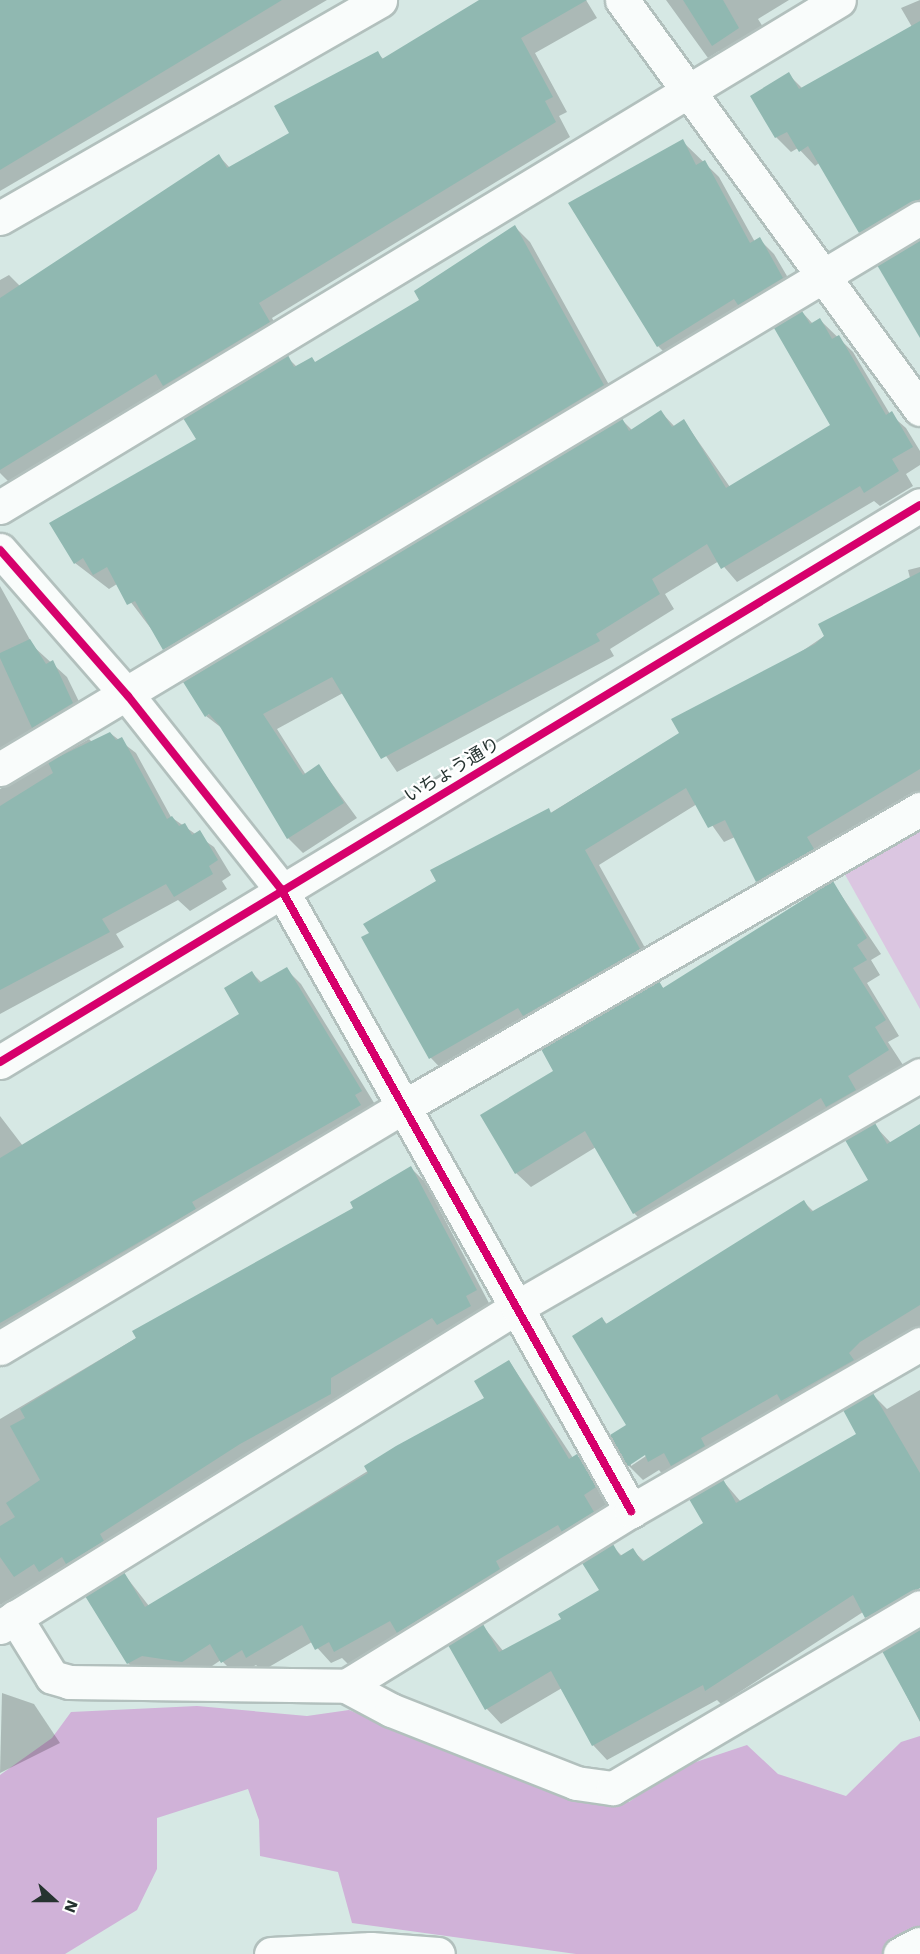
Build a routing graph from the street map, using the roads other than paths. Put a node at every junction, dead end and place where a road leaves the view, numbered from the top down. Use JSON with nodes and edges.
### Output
{"nodes":[{"id":1,"x":380,"y":0,"type":"edge"},
{"id":2,"x":622,"y":0,"type":"edge"},
{"id":3,"x":839,"y":0,"type":"edge"},
{"id":4,"x":689,"y":92,"type":"junction"},
{"id":5,"x":0,"y":218,"type":"edge"},
{"id":6,"x":920,"y":218,"type":"edge"},
{"id":7,"x":822,"y":275,"type":"junction"},
{"id":8,"x":920,"y":409,"type":"edge"},
{"id":9,"x":920,"y":505,"type":"edge"},
{"id":10,"x":0,"y":507,"type":"edge"},
{"id":11,"x":0,"y":550,"type":"edge"},
{"id":12,"x":128,"y":696,"type":"junction"},
{"id":13,"x":0,"y":769,"type":"edge"},
{"id":14,"x":920,"y":809,"type":"edge"},
{"id":15,"x":281,"y":889,"type":"junction"},
{"id":16,"x":0,"y":1062,"type":"edge"},
{"id":17,"x":920,"y":1075,"type":"edge"},
{"id":18,"x":403,"y":1107,"type":"junction"},
{"id":19,"x":517,"y":1307,"type":"junction"},
{"id":20,"x":920,"y":1344,"type":"edge"},
{"id":21,"x":0,"y":1348,"type":"edge"},
{"id":22,"x":631,"y":1511,"type":"junction"},
{"id":23,"x":920,"y":1607,"type":"edge"},
{"id":24,"x":7,"y":1622,"type":"edge"},
{"id":25,"x":346,"y":1686,"type":"junction"},
{"id":26,"x":920,"y":1944,"type":"edge"},
{"id":27,"x":272,"y":1954,"type":"edge"},
{"id":28,"x":438,"y":1954,"type":"edge"},
{"id":29,"x":900,"y":1954,"type":"edge"}],
"edges":[{"from":1,"to":5,"type":"street"},
{"from":2,"to":4,"type":"street"},
{"from":3,"to":4,"type":"street"},
{"from":4,"to":7,"type":"street"},
{"from":4,"to":10,"type":"street"},
{"from":6,"to":7,"type":"street"},
{"from":7,"to":8,"type":"street"},
{"from":7,"to":12,"type":"street"},
{"from":9,"to":15,"type":"street","name":"いちょう通り"},
{"from":11,"to":12,"type":"street"},
{"from":12,"to":13,"type":"street"},
{"from":12,"to":15,"type":"street"},
{"from":14,"to":18,"type":"street"},
{"from":15,"to":16,"type":"street","name":"いちょう通り"},
{"from":15,"to":18,"type":"street"},
{"from":17,"to":19,"type":"street"},
{"from":18,"to":19,"type":"street"},
{"from":18,"to":21,"type":"street"},
{"from":19,"to":22,"type":"street"},
{"from":19,"to":24,"type":"street"},
{"from":20,"to":22,"type":"street"},
{"from":22,"to":25,"type":"street"},
{"from":23,"to":25,"type":"street"},
{"from":24,"to":25,"type":"street"},
{"from":26,"to":29,"type":"street"},
{"from":27,"to":28,"type":"street"}]}
